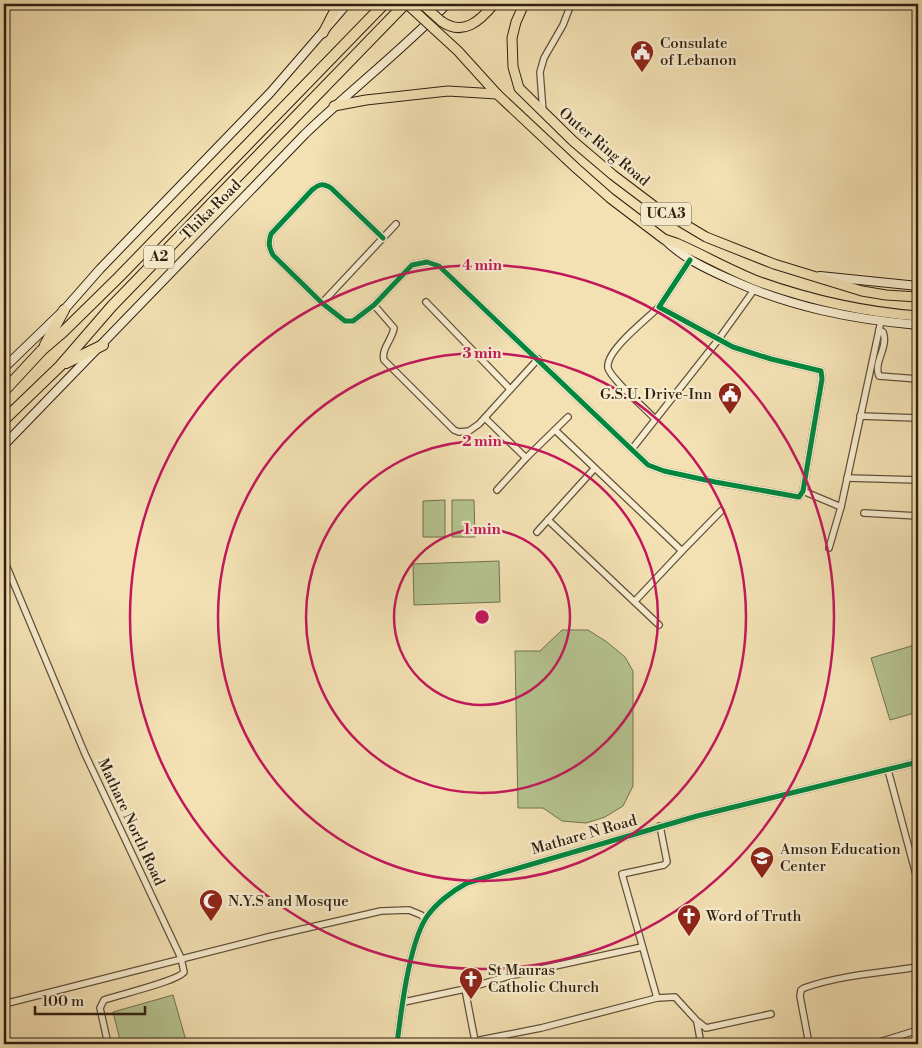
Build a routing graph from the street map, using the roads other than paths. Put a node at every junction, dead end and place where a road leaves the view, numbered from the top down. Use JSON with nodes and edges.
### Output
{"nodes":[{"id":1,"x":338,"y":4,"type":"edge"},
{"id":2,"x":347,"y":4,"type":"edge"},
{"id":3,"x":384,"y":4,"type":"edge"},
{"id":4,"x":406,"y":4,"type":"edge"},
{"id":5,"x":422,"y":4,"type":"edge"},
{"id":6,"x":447,"y":4,"type":"edge"},
{"id":7,"x":494,"y":4,"type":"edge"},
{"id":8,"x":524,"y":4,"type":"edge"},
{"id":9,"x":571,"y":4,"type":"edge"},
{"id":10,"x":323,"y":33,"type":"junction"},
{"id":11,"x":497,"y":94,"type":"junction"},
{"id":12,"x":334,"y":106,"type":"junction"},
{"id":13,"x":544,"y":113,"type":"junction"},
{"id":14,"x":396,"y":224,"type":"dead end"},
{"id":15,"x":382,"y":238,"type":"junction"},
{"id":16,"x":664,"y":239,"type":"junction"},
{"id":17,"x":690,"y":260,"type":"junction"},
{"id":18,"x":813,"y":275,"type":"junction"},
{"id":19,"x":918,"y":286,"type":"edge"},
{"id":20,"x":754,"y":290,"type":"junction"},
{"id":21,"x":918,"y":297,"type":"edge"},
{"id":22,"x":426,"y":302,"type":"dead end"},
{"id":23,"x":322,"y":303,"type":"junction"},
{"id":24,"x":374,"y":304,"type":"junction"},
{"id":25,"x":660,"y":307,"type":"junction"},
{"id":26,"x":64,"y":310,"type":"junction"},
{"id":27,"x":918,"y":316,"type":"edge"},
{"id":28,"x":881,"y":321,"type":"junction"},
{"id":29,"x":918,"y":325,"type":"edge"},
{"id":30,"x":879,"y":330,"type":"junction"},
{"id":31,"x":718,"y":340,"type":"junction"},
{"id":32,"x":103,"y":344,"type":"junction"},
{"id":33,"x":42,"y":350,"type":"junction"},
{"id":34,"x":538,"y":359,"type":"junction"},
{"id":35,"x":60,"y":366,"type":"junction"},
{"id":36,"x":4,"y":368,"type":"edge"},
{"id":37,"x":918,"y":379,"type":"edge"},
{"id":38,"x":510,"y":389,"type":"junction"},
{"id":39,"x":4,"y":392,"type":"edge"},
{"id":40,"x":860,"y":416,"type":"junction"},
{"id":41,"x":568,"y":417,"type":"dead end"},
{"id":42,"x":486,"y":418,"type":"junction"},
{"id":43,"x":918,"y":418,"type":"edge"},
{"id":44,"x":655,"y":419,"type":"junction"},
{"id":45,"x":4,"y":420,"type":"edge"},
{"id":46,"x":555,"y":430,"type":"junction"},
{"id":47,"x":4,"y":445,"type":"edge"},
{"id":48,"x":632,"y":449,"type":"junction"},
{"id":49,"x":526,"y":458,"type":"junction"},
{"id":50,"x":594,"y":469,"type":"junction"},
{"id":51,"x":847,"y":478,"type":"junction"},
{"id":52,"x":918,"y":480,"type":"edge"},
{"id":53,"x":497,"y":490,"type":"dead end"},
{"id":54,"x":803,"y":492,"type":"junction"},
{"id":55,"x":841,"y":507,"type":"junction"},
{"id":56,"x":721,"y":511,"type":"dead end"},
{"id":57,"x":864,"y":513,"type":"dead end"},
{"id":58,"x":918,"y":516,"type":"edge"},
{"id":59,"x":548,"y":520,"type":"junction"},
{"id":60,"x":537,"y":532,"type":"dead end"},
{"id":61,"x":829,"y":548,"type":"dead end"},
{"id":62,"x":682,"y":551,"type":"junction"},
{"id":63,"x":4,"y":560,"type":"edge"},
{"id":64,"x":635,"y":601,"type":"junction"},
{"id":65,"x":659,"y":625,"type":"dead end"},
{"id":66,"x":918,"y":762,"type":"edge"},
{"id":67,"x":888,"y":770,"type":"junction"},
{"id":68,"x":660,"y":826,"type":"junction"},
{"id":69,"x":915,"y":859,"type":"edge"},
{"id":70,"x":918,"y":882,"type":"edge"},
{"id":71,"x":425,"y":919,"type":"junction"},
{"id":72,"x":642,"y":947,"type":"junction"},
{"id":73,"x":181,"y":958,"type":"junction"},
{"id":74,"x":918,"y":967,"type":"edge"},
{"id":75,"x":465,"y":989,"type":"junction"},
{"id":76,"x":657,"y":998,"type":"junction"},
{"id":77,"x":404,"y":1002,"type":"junction"},
{"id":78,"x":4,"y":1004,"type":"edge"},
{"id":79,"x":771,"y":1014,"type":"dead end"},
{"id":80,"x":697,"y":1021,"type":"junction"},
{"id":81,"x":918,"y":1030,"type":"edge"},
{"id":82,"x":476,"y":1041,"type":"junction"},
{"id":83,"x":108,"y":1044,"type":"edge"},
{"id":84,"x":397,"y":1044,"type":"edge"},
{"id":85,"x":467,"y":1044,"type":"edge"},
{"id":86,"x":701,"y":1044,"type":"edge"},
{"id":87,"x":809,"y":1044,"type":"edge"},
{"id":88,"x":873,"y":1044,"type":"edge"}],
"edges":[{"from":1,"to":10,"type":"main road"},
{"from":2,"to":10,"type":"main road"},
{"from":3,"to":33,"type":"highway","name":"Thika Road","number":"A2"},
{"from":4,"to":11,"type":"main road","bridge":true},
{"from":4,"to":35,"type":"highway","name":"Thika Road","number":"A2"},
{"from":5,"to":7,"type":"main road","bridge":true},
{"from":6,"to":12,"type":"main road","name":"Thika Road"},
{"from":8,"to":13,"type":"main road","name":"Outer Ring Road","number":"UCA3"},
{"from":9,"to":13,"type":"street"},
{"from":10,"to":26,"type":"main road"},
{"from":11,"to":12,"type":"main road"},
{"from":11,"to":16,"type":"main road","number":"UCA3"},
{"from":12,"to":32,"type":"main road","name":"Thika Road"},
{"from":13,"to":18,"type":"main road","name":"Outer Ring Road","number":"UCA3"},
{"from":14,"to":15,"type":"street"},
{"from":15,"to":23,"type":"street"},
{"from":15,"to":23,"type":"street"},
{"from":16,"to":17,"type":"main road","number":"UCA3"},
{"from":16,"to":27,"type":"main road","number":"UCA3"},
{"from":17,"to":20,"type":"main road","number":"UCA3"},
{"from":17,"to":25,"type":"street"},
{"from":18,"to":19,"type":"main road","name":"Outer Ring Road","number":"UCA3"},
{"from":18,"to":21,"type":"main road","name":"Outer Ring Road","number":"UCA3"},
{"from":20,"to":28,"type":"main road","number":"UCA3"},
{"from":20,"to":31,"type":"street"},
{"from":22,"to":38,"type":"street"},
{"from":23,"to":24,"type":"street"},
{"from":24,"to":34,"type":"street"},
{"from":24,"to":42,"type":"street"},
{"from":25,"to":31,"type":"street"},
{"from":25,"to":44,"type":"street"},
{"from":26,"to":33,"type":"highway"},
{"from":26,"to":36,"type":"main road"},
{"from":28,"to":29,"type":"main road","number":"UCA3"},
{"from":28,"to":30,"type":"street"},
{"from":30,"to":37,"type":"street"},
{"from":30,"to":40,"type":"street"},
{"from":31,"to":44,"type":"street"},
{"from":31,"to":54,"type":"street"},
{"from":32,"to":35,"type":"highway"},
{"from":32,"to":47,"type":"main road","name":"Thika Road"},
{"from":33,"to":39,"type":"highway","name":"Thika Road","number":"A2"},
{"from":34,"to":38,"type":"street"},
{"from":34,"to":48,"type":"street"},
{"from":35,"to":45,"type":"highway","name":"Thika Road","number":"A2"},
{"from":38,"to":42,"type":"street"},
{"from":40,"to":43,"type":"street"},
{"from":40,"to":51,"type":"street"},
{"from":41,"to":46,"type":"street"},
{"from":42,"to":49,"type":"street"},
{"from":44,"to":48,"type":"street"},
{"from":46,"to":49,"type":"street"},
{"from":46,"to":50,"type":"street"},
{"from":48,"to":54,"type":"street"},
{"from":49,"to":53,"type":"street"},
{"from":50,"to":59,"type":"street"},
{"from":50,"to":62,"type":"street"},
{"from":51,"to":52,"type":"street"},
{"from":51,"to":55,"type":"street"},
{"from":54,"to":55,"type":"street"},
{"from":55,"to":61,"type":"street"},
{"from":56,"to":62,"type":"street"},
{"from":57,"to":58,"type":"street"},
{"from":59,"to":60,"type":"street"},
{"from":59,"to":64,"type":"street"},
{"from":62,"to":64,"type":"street"},
{"from":63,"to":73,"type":"street","name":"Mathare North Road"},
{"from":64,"to":65,"type":"street"},
{"from":66,"to":67,"type":"street","name":"Mathare N Road"},
{"from":67,"to":68,"type":"street","name":"Mathare N Road"},
{"from":67,"to":69,"type":"street"},
{"from":68,"to":71,"type":"street","name":"Mathare N Road"},
{"from":68,"to":72,"type":"street"},
{"from":69,"to":70,"type":"street"},
{"from":71,"to":73,"type":"street"},
{"from":71,"to":77,"type":"street","name":"Mathare N Road"},
{"from":72,"to":75,"type":"street"},
{"from":72,"to":76,"type":"street"},
{"from":73,"to":78,"type":"street"},
{"from":73,"to":83,"type":"street"},
{"from":74,"to":87,"type":"street"},
{"from":75,"to":77,"type":"street"},
{"from":75,"to":82,"type":"street"},
{"from":76,"to":80,"type":"street"},
{"from":76,"to":82,"type":"street"},
{"from":77,"to":84,"type":"street","name":"Mathare N Road"},
{"from":79,"to":80,"type":"street"},
{"from":80,"to":86,"type":"street"},
{"from":81,"to":88,"type":"street"},
{"from":82,"to":85,"type":"street"}]}
